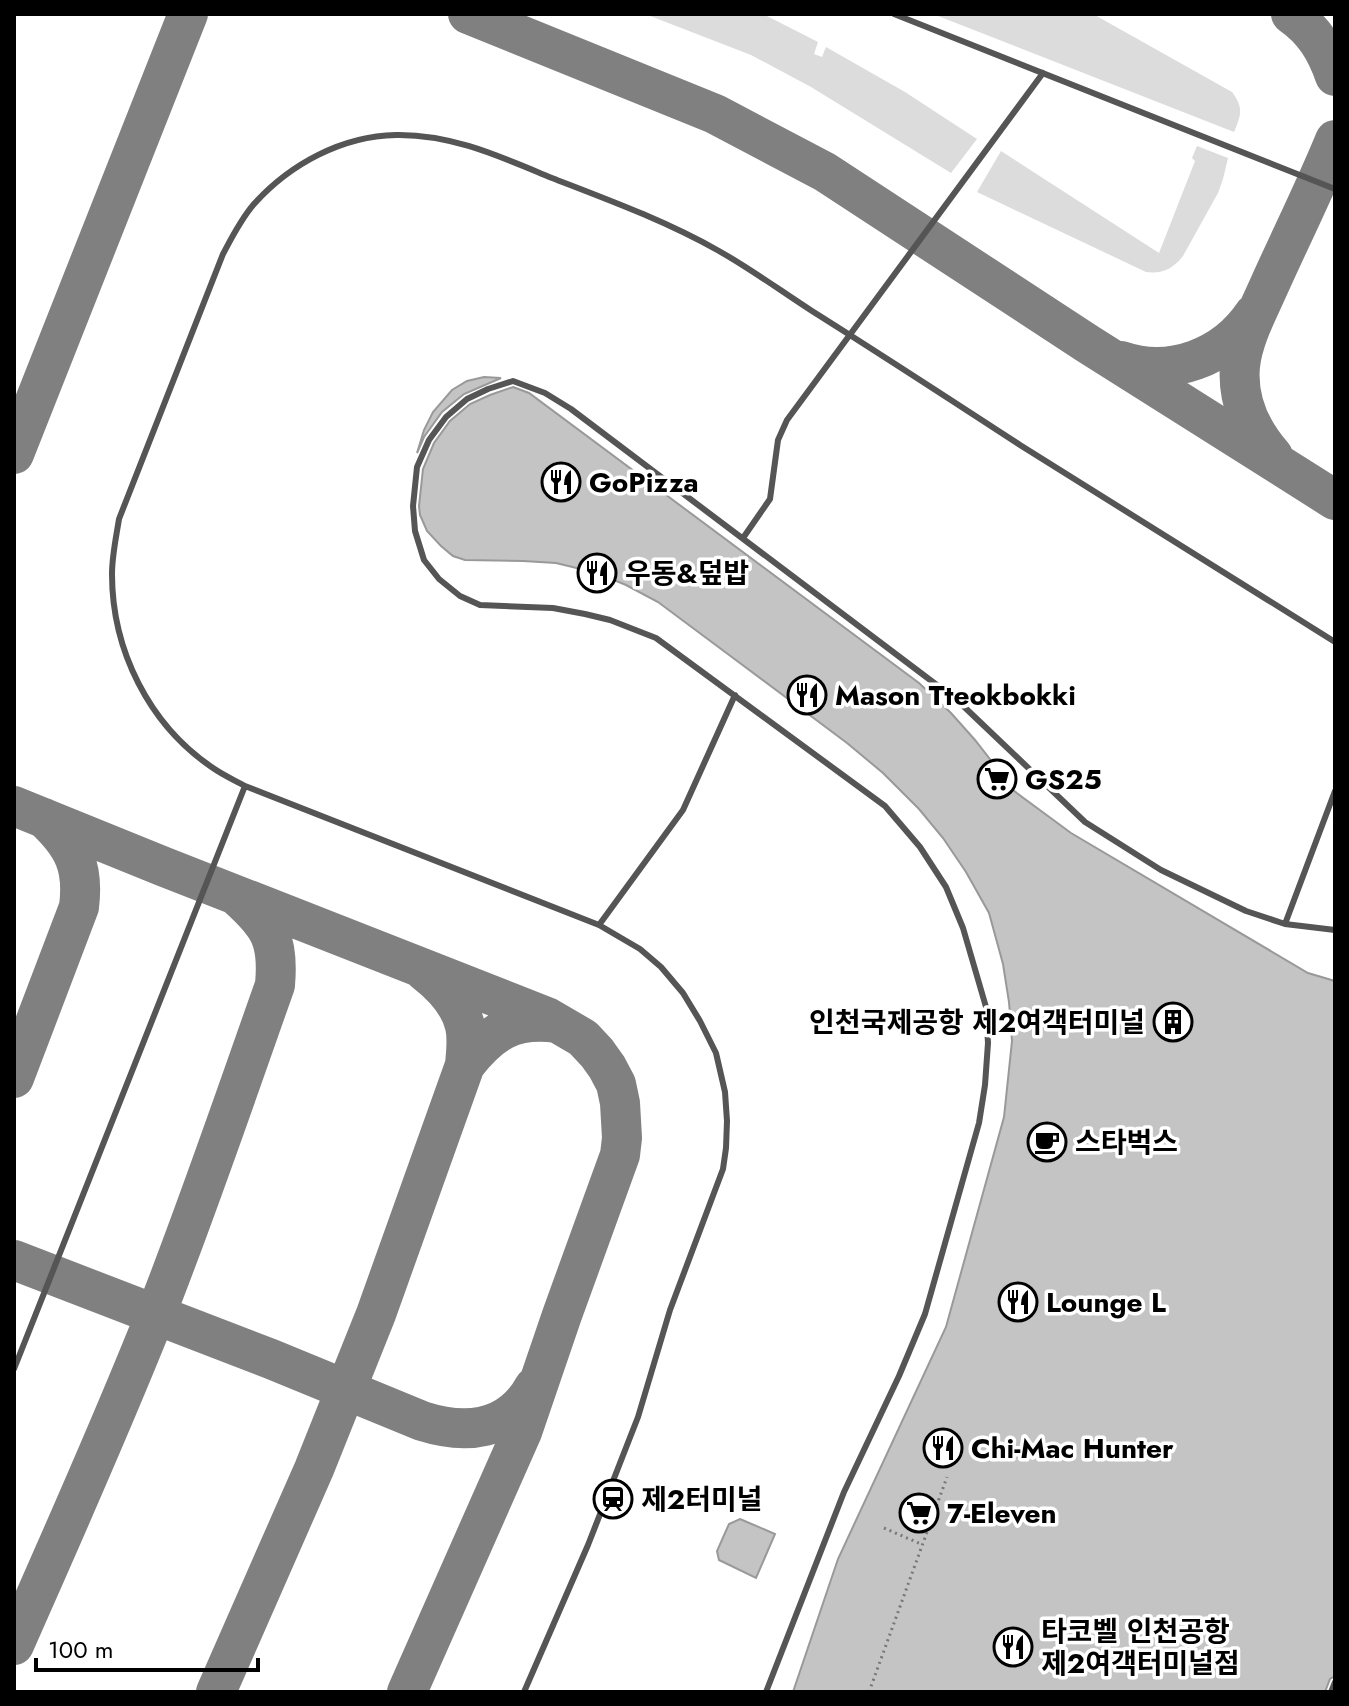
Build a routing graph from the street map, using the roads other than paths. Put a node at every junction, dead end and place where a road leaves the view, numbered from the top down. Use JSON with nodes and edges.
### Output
{"nodes":[{"id":1,"x":894,"y":14,"type":"edge"},
{"id":2,"x":1043,"y":73,"type":"junction"},
{"id":3,"x":1335,"y":189,"type":"edge"},
{"id":4,"x":849,"y":334,"type":"junction"},
{"id":5,"x":743,"y":538,"type":"junction"},
{"id":6,"x":1335,"y":642,"type":"edge"},
{"id":7,"x":735,"y":695,"type":"junction"},
{"id":8,"x":245,"y":786,"type":"junction"},
{"id":9,"x":1335,"y":791,"type":"edge"},
{"id":10,"x":1285,"y":924,"type":"junction"},
{"id":11,"x":599,"y":925,"type":"junction"},
{"id":12,"x":1335,"y":930,"type":"edge"},
{"id":13,"x":14,"y":1369,"type":"edge"},
{"id":14,"x":1335,"y":1682,"type":"edge"},
{"id":15,"x":524,"y":1692,"type":"edge"},
{"id":16,"x":766,"y":1692,"type":"edge"},
{"id":17,"x":1331,"y":1692,"type":"edge"}],
"edges":[{"from":1,"to":2,"type":"lane"},
{"from":2,"to":3,"type":"lane"},
{"from":2,"to":4,"type":"lane"},
{"from":4,"to":5,"type":"lane"},
{"from":4,"to":6,"type":"lane"},
{"from":4,"to":8,"type":"lane"},
{"from":5,"to":7,"type":"lane"},
{"from":5,"to":10,"type":"lane"},
{"from":7,"to":11,"type":"lane"},
{"from":7,"to":16,"type":"lane"},
{"from":8,"to":11,"type":"lane"},
{"from":8,"to":13,"type":"lane"},
{"from":9,"to":10,"type":"lane"},
{"from":10,"to":12,"type":"lane"},
{"from":11,"to":15,"type":"lane"},
{"from":14,"to":17,"type":"lane"}]}
